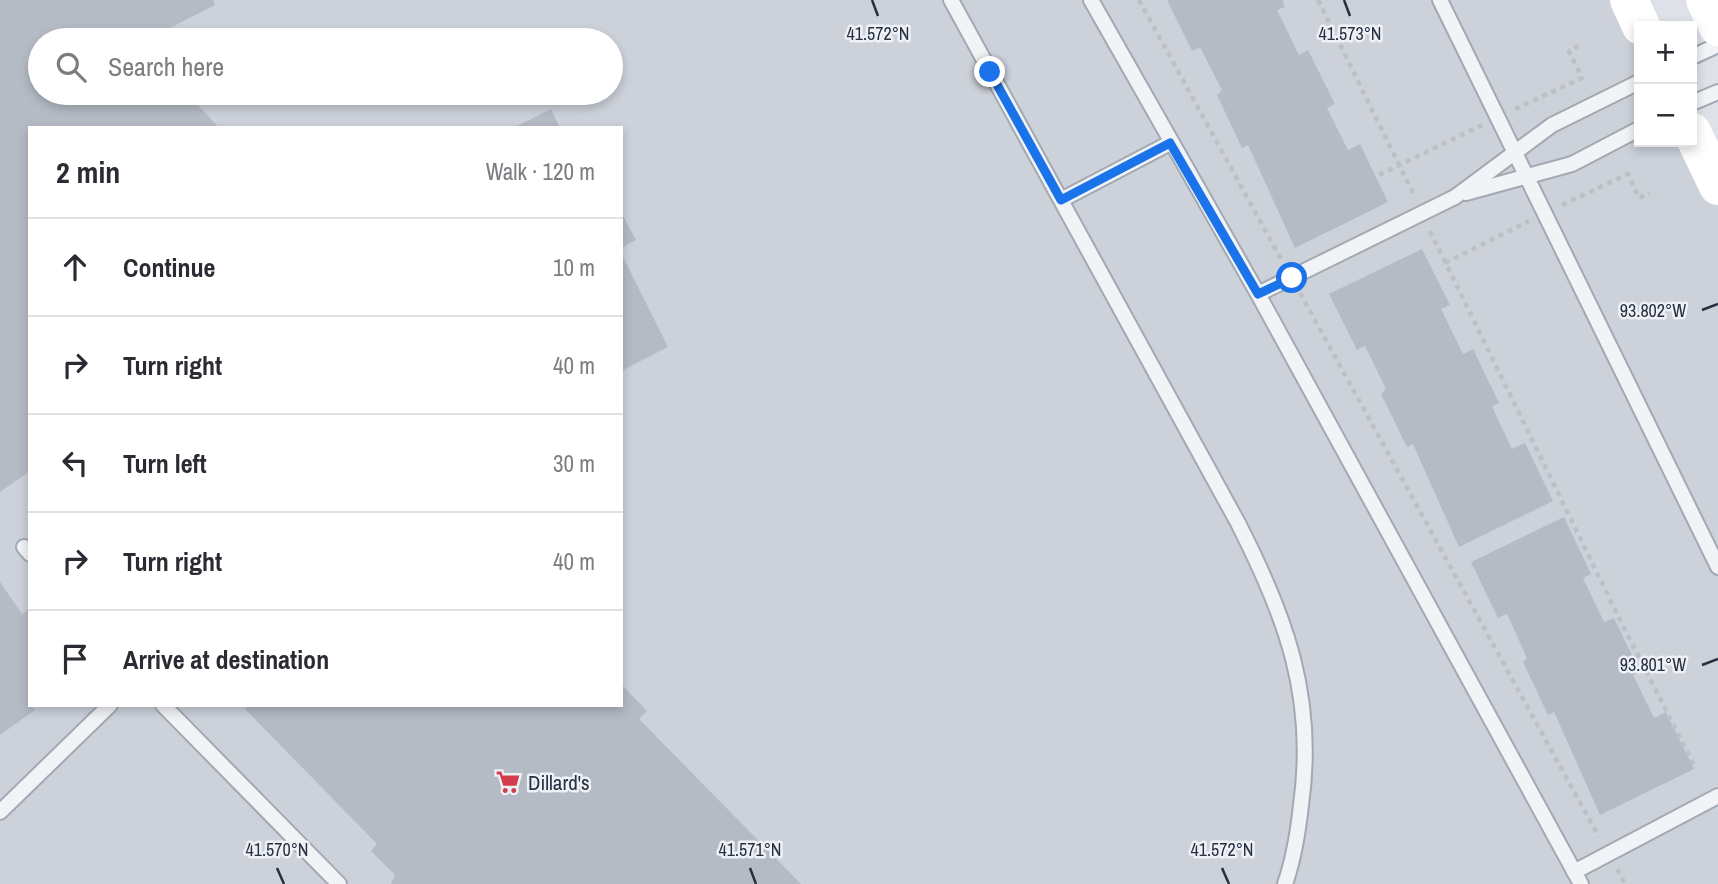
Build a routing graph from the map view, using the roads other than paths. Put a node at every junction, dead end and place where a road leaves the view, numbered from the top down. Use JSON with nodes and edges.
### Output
{"nodes":[{"id":1,"x":951,"y":0,"type":"edge"},
{"id":2,"x":1091,"y":0,"type":"edge"},
{"id":3,"x":1440,"y":0,"type":"edge"},
{"id":4,"x":1629,"y":0,"type":"edge"},
{"id":5,"x":1705,"y":0,"type":"edge"},
{"id":6,"x":1639,"y":21,"type":"edge"},
{"id":7,"x":1718,"y":27,"type":"edge"},
{"id":8,"x":1718,"y":45,"type":"edge"},
{"id":9,"x":1697,"y":55,"type":"edge"},
{"id":10,"x":1635,"y":84,"type":"edge"},
{"id":11,"x":1718,"y":92,"type":"edge"},
{"id":12,"x":1697,"y":101,"type":"edge"},
{"id":13,"x":1634,"y":132,"type":"edge"},
{"id":14,"x":1697,"y":142,"type":"edge"},
{"id":15,"x":1170,"y":143,"type":"junction"},
{"id":16,"x":1514,"y":154,"type":"junction"},
{"id":17,"x":1525,"y":177,"type":"junction"},
{"id":18,"x":1718,"y":186,"type":"edge"},
{"id":19,"x":1455,"y":197,"type":"junction"},
{"id":20,"x":1061,"y":200,"type":"junction"},
{"id":21,"x":1258,"y":294,"type":"junction"},
{"id":22,"x":1718,"y":567,"type":"edge"},
{"id":23,"x":108,"y":707,"type":"edge"},
{"id":24,"x":165,"y":707,"type":"edge"},
{"id":25,"x":1718,"y":796,"type":"edge"},
{"id":26,"x":0,"y":812,"type":"edge"},
{"id":27,"x":1578,"y":878,"type":"edge"},
{"id":28,"x":339,"y":884,"type":"edge"},
{"id":29,"x":1285,"y":884,"type":"edge"}],
"edges":[{"from":1,"to":20,"type":"lane"},
{"from":2,"to":15,"type":"lane"},
{"from":3,"to":16,"type":"lane"},
{"from":4,"to":6,"type":"main road"},
{"from":5,"to":7,"type":"main road"},
{"from":8,"to":9,"type":"lane"},
{"from":10,"to":16,"type":"lane"},
{"from":11,"to":12,"type":"lane"},
{"from":13,"to":17,"type":"lane"},
{"from":14,"to":18,"type":"main road"},
{"from":15,"to":20,"type":"lane"},
{"from":15,"to":21,"type":"lane"},
{"from":16,"to":17,"type":"lane"},
{"from":16,"to":19,"type":"lane"},
{"from":17,"to":19,"type":"lane"},
{"from":17,"to":22,"type":"lane"},
{"from":19,"to":21,"type":"lane"},
{"from":20,"to":29,"type":"lane"},
{"from":21,"to":27,"type":"lane"},
{"from":23,"to":26,"type":"lane"},
{"from":24,"to":28,"type":"lane"},
{"from":25,"to":27,"type":"lane"}]}
